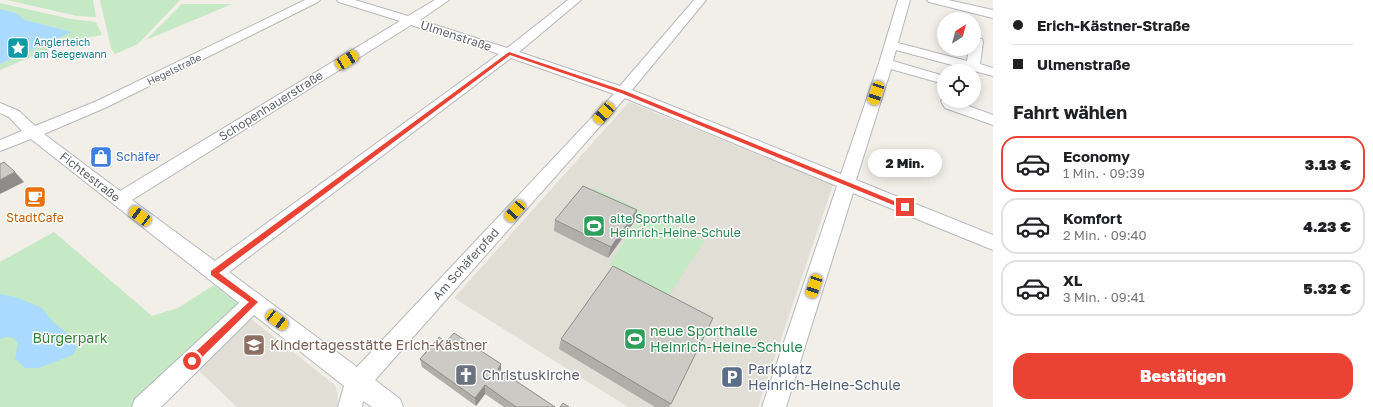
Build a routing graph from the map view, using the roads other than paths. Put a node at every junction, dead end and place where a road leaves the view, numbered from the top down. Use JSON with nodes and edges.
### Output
{"nodes":[{"id":1,"x":314,"y":0,"type":"edge"},
{"id":2,"x":343,"y":0,"type":"edge"},
{"id":3,"x":443,"y":0,"type":"edge"},
{"id":4,"x":575,"y":0,"type":"edge"},
{"id":5,"x":700,"y":0,"type":"edge"},
{"id":6,"x":904,"y":0,"type":"edge"},
{"id":7,"x":933,"y":0,"type":"edge"},
{"id":8,"x":993,"y":14,"type":"edge"},
{"id":9,"x":410,"y":21,"type":"junction"},
{"id":10,"x":892,"y":45,"type":"junction"},
{"id":11,"x":509,"y":53,"type":"junction"},
{"id":12,"x":886,"y":63,"type":"junction"},
{"id":13,"x":962,"y":64,"type":"edge"},
{"id":14,"x":981,"y":69,"type":"edge"},
{"id":15,"x":993,"y":72,"type":"edge"},
{"id":16,"x":937,"y":78,"type":"edge"},
{"id":17,"x":623,"y":92,"type":"junction"},
{"id":18,"x":0,"y":107,"type":"edge"},
{"id":19,"x":955,"y":108,"type":"edge"},
{"id":20,"x":993,"y":120,"type":"edge"},
{"id":21,"x":32,"y":132,"type":"junction"},
{"id":22,"x":0,"y":146,"type":"edge"},
{"id":23,"x":847,"y":183,"type":"junction"},
{"id":24,"x":119,"y":200,"type":"junction"},
{"id":25,"x":993,"y":243,"type":"edge"},
{"id":26,"x":214,"y":273,"type":"junction"},
{"id":27,"x":254,"y":302,"type":"junction"},
{"id":28,"x":358,"y":382,"type":"junction"},
{"id":29,"x":144,"y":407,"type":"edge"},
{"id":30,"x":350,"y":407,"type":"edge"},
{"id":31,"x":391,"y":407,"type":"edge"},
{"id":32,"x":774,"y":407,"type":"edge"}],
"edges":[{"from":1,"to":21,"type":"street","name":"Hegelstraße"},
{"from":2,"to":9,"type":"street","name":"Ulmenstraße"},
{"from":3,"to":9,"type":"street","name":"Schopenhauerstraße"},
{"from":4,"to":11,"type":"street"},
{"from":5,"to":17,"type":"street","name":"Am Schäferpfad"},
{"from":6,"to":10,"type":"street"},
{"from":7,"to":8,"type":"street"},
{"from":9,"to":11,"type":"street","name":"Ulmenstraße"},
{"from":9,"to":24,"type":"street","name":"Schopenhauerstraße"},
{"from":10,"to":12,"type":"street"},
{"from":10,"to":13,"type":"street"},
{"from":11,"to":17,"type":"street","name":"Ulmenstraße"},
{"from":11,"to":26,"type":"street"},
{"from":12,"to":16,"type":"street"},
{"from":12,"to":23,"type":"street"},
{"from":14,"to":15,"type":"street"},
{"from":17,"to":23,"type":"street","name":"Ulmenstraße"},
{"from":17,"to":28,"type":"street","name":"Am Schäferpfad"},
{"from":18,"to":21,"type":"street","name":"Fichtestraße"},
{"from":19,"to":20,"type":"street"},
{"from":21,"to":22,"type":"street","name":"Hegelstraße"},
{"from":21,"to":24,"type":"street","name":"Fichtestraße"},
{"from":23,"to":25,"type":"street","name":"Ulmenstraße"},
{"from":23,"to":32,"type":"street"},
{"from":24,"to":26,"type":"street","name":"Fichtestraße"},
{"from":26,"to":27,"type":"street","name":"Fichtestraße"},
{"from":27,"to":28,"type":"street","name":"Fichtestraße"},
{"from":27,"to":29,"type":"street"},
{"from":28,"to":30,"type":"street"},
{"from":28,"to":31,"type":"street","name":"Fichtestraße"}]}
